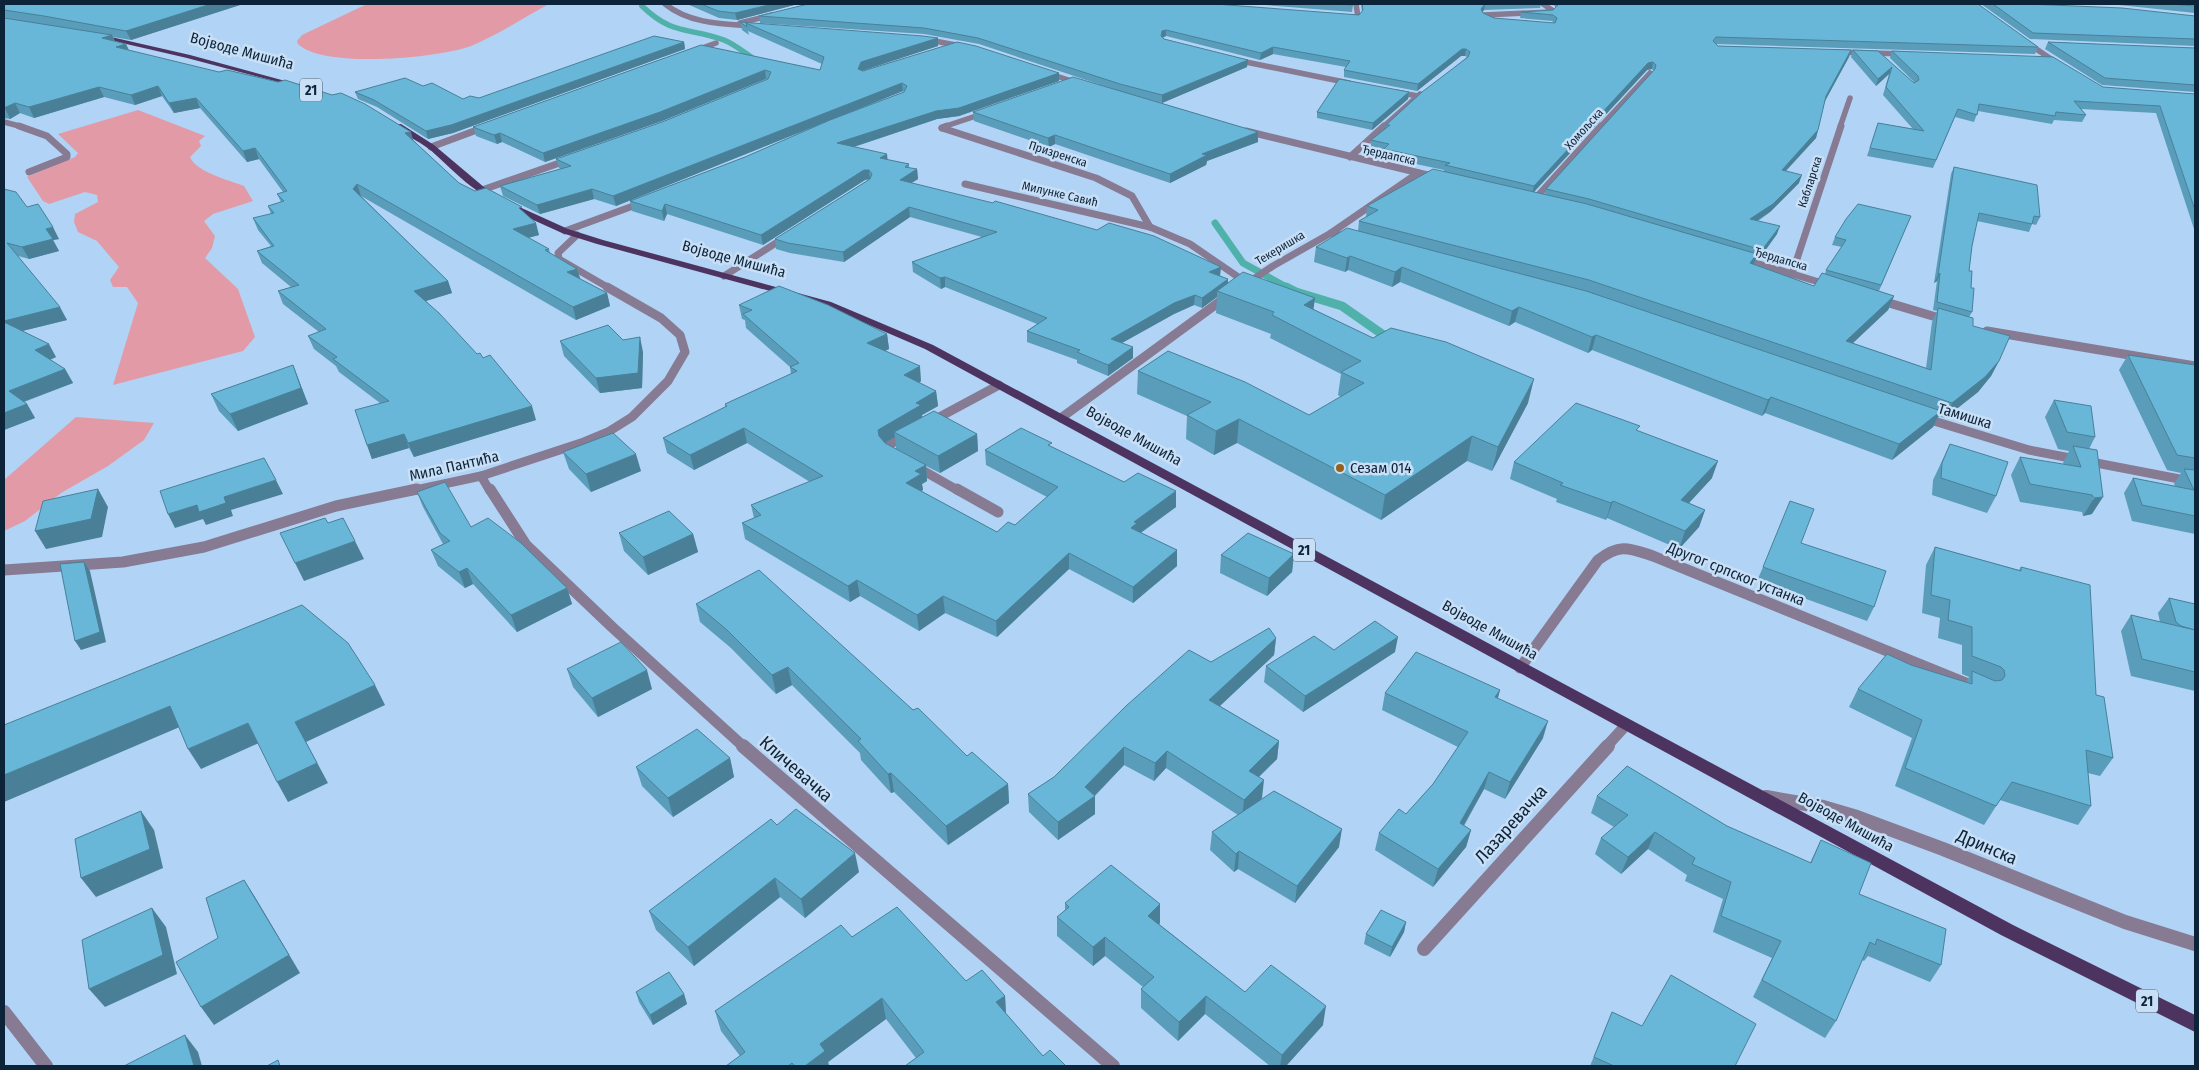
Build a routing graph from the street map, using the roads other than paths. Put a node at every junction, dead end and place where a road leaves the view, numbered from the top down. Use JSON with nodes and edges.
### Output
{"nodes":[{"id":1,"x":665,"y":4,"type":"edge"},
{"id":2,"x":1356,"y":4,"type":"edge"},
{"id":3,"x":1544,"y":4,"type":"edge"},
{"id":4,"x":779,"y":13,"type":"edge"},
{"id":5,"x":1338,"y":16,"type":"edge"},
{"id":6,"x":1500,"y":20,"type":"edge"},
{"id":7,"x":734,"y":24,"type":"junction"},
{"id":8,"x":758,"y":27,"type":"edge"},
{"id":9,"x":89,"y":34,"type":"edge"},
{"id":10,"x":2021,"y":38,"type":"edge"},
{"id":11,"x":914,"y":39,"type":"edge"},
{"id":12,"x":716,"y":43,"type":"dead end"},
{"id":13,"x":2028,"y":44,"type":"junction"},
{"id":14,"x":2038,"y":44,"type":"edge"},
{"id":15,"x":956,"y":45,"type":"junction"},
{"id":16,"x":970,"y":48,"type":"edge"},
{"id":17,"x":940,"y":51,"type":"edge"},
{"id":18,"x":1831,"y":52,"type":"edge"},
{"id":19,"x":689,"y":53,"type":"edge"},
{"id":20,"x":1878,"y":54,"type":"junction"},
{"id":21,"x":1916,"y":55,"type":"edge"},
{"id":22,"x":1225,"y":57,"type":"edge"},
{"id":23,"x":2041,"y":59,"type":"edge"},
{"id":24,"x":2051,"y":59,"type":"junction"},
{"id":25,"x":1885,"y":60,"type":"edge"},
{"id":26,"x":2059,"y":64,"type":"edge"},
{"id":27,"x":1041,"y":71,"type":"edge"},
{"id":28,"x":1650,"y":73,"type":"edge"},
{"id":29,"x":1073,"y":81,"type":"junction"},
{"id":30,"x":1063,"y":84,"type":"edge"},
{"id":31,"x":1353,"y":84,"type":"edge"},
{"id":32,"x":302,"y":87,"type":"edge"},
{"id":33,"x":1091,"y":87,"type":"edge"},
{"id":34,"x":1426,"y":90,"type":"edge"},
{"id":35,"x":1390,"y":91,"type":"edge"},
{"id":36,"x":1418,"y":96,"type":"junction"},
{"id":37,"x":1850,"y":98,"type":"dead end"},
{"id":38,"x":988,"y":111,"type":"edge"},
{"id":39,"x":4,"y":122,"type":"edge"},
{"id":40,"x":392,"y":122,"type":"edge"},
{"id":41,"x":495,"y":124,"type":"edge"},
{"id":42,"x":1238,"y":129,"type":"edge"},
{"id":43,"x":431,"y":147,"type":"junction"},
{"id":44,"x":574,"y":158,"type":"edge"},
{"id":45,"x":1350,"y":158,"type":"junction"},
{"id":46,"x":29,"y":172,"type":"dead end"},
{"id":47,"x":1418,"y":173,"type":"junction"},
{"id":48,"x":1447,"y":180,"type":"edge"},
{"id":49,"x":965,"y":184,"type":"dead end"},
{"id":50,"x":482,"y":190,"type":"junction"},
{"id":51,"x":1525,"y":198,"type":"edge"},
{"id":52,"x":648,"y":200,"type":"edge"},
{"id":53,"x":1534,"y":200,"type":"junction"},
{"id":54,"x":1543,"y":202,"type":"edge"},
{"id":55,"x":1150,"y":226,"type":"junction"},
{"id":56,"x":796,"y":230,"type":"edge"},
{"id":57,"x":1331,"y":232,"type":"junction"},
{"id":58,"x":571,"y":233,"type":"junction"},
{"id":59,"x":1359,"y":240,"type":"edge"},
{"id":60,"x":1736,"y":257,"type":"edge"},
{"id":61,"x":1792,"y":274,"type":"junction"},
{"id":62,"x":724,"y":276,"type":"junction"},
{"id":63,"x":1249,"y":281,"type":"junction"},
{"id":64,"x":1839,"y":288,"type":"edge"},
{"id":65,"x":1239,"y":289,"type":"edge"},
{"id":66,"x":1230,"y":294,"type":"edge"},
{"id":67,"x":1867,"y":296,"type":"edge"},
{"id":68,"x":1951,"y":321,"type":"edge"},
{"id":69,"x":1980,"y":330,"type":"edge"},
{"id":70,"x":2195,"y":366,"type":"edge"},
{"id":71,"x":999,"y":385,"type":"junction"},
{"id":72,"x":1913,"y":415,"type":"edge"},
{"id":73,"x":1061,"y":418,"type":"junction"},
{"id":74,"x":481,"y":476,"type":"junction"},
{"id":75,"x":2195,"y":482,"type":"edge"},
{"id":76,"x":998,"y":512,"type":"dead end"},
{"id":77,"x":4,"y":570,"type":"edge"},
{"id":78,"x":1520,"y":668,"type":"junction"},
{"id":79,"x":1978,"y":688,"type":"edge"},
{"id":80,"x":1626,"y":725,"type":"junction"},
{"id":81,"x":1760,"y":797,"type":"junction"},
{"id":82,"x":2195,"y":944,"type":"edge"},
{"id":83,"x":1424,"y":949,"type":"dead end"},
{"id":84,"x":4,"y":1012,"type":"edge"},
{"id":85,"x":2195,"y":1024,"type":"edge"},
{"id":86,"x":46,"y":1066,"type":"edge"},
{"id":87,"x":1113,"y":1066,"type":"edge"}],
"edges":[{"from":1,"to":7,"type":"street"},
{"from":2,"to":5,"type":"street"},
{"from":3,"to":6,"type":"street"},
{"from":4,"to":7,"type":"street"},
{"from":7,"to":8,"type":"street"},
{"from":9,"to":32,"type":"main road","name":"Војводе Мишића","number":"21"},
{"from":10,"to":13,"type":"street"},
{"from":11,"to":15,"type":"street"},
{"from":12,"to":19,"type":"street"},
{"from":13,"to":14,"type":"street"},
{"from":13,"to":24,"type":"street"},
{"from":15,"to":16,"type":"street"},
{"from":15,"to":17,"type":"street"},
{"from":18,"to":20,"type":"street"},
{"from":20,"to":21,"type":"street"},
{"from":20,"to":25,"type":"street"},
{"from":22,"to":31,"type":"street"},
{"from":23,"to":24,"type":"street"},
{"from":24,"to":26,"type":"street"},
{"from":27,"to":29,"type":"street"},
{"from":28,"to":53,"type":"street","name":"Хомољска"},
{"from":29,"to":30,"type":"street"},
{"from":29,"to":33,"type":"street"},
{"from":34,"to":36,"type":"street"},
{"from":35,"to":36,"type":"street"},
{"from":36,"to":45,"type":"street"},
{"from":37,"to":61,"type":"street","name":"Кабларска"},
{"from":38,"to":55,"type":"street","name":"Призренска"},
{"from":39,"to":46,"type":"street"},
{"from":40,"to":43,"type":"main road","name":"Војводе Мишића","number":"21"},
{"from":41,"to":43,"type":"street"},
{"from":42,"to":45,"type":"street","name":"Ђердапска"},
{"from":43,"to":50,"type":"main road","name":"Војводе Мишића","number":"21"},
{"from":44,"to":50,"type":"street"},
{"from":45,"to":47,"type":"street","name":"Ђердапска"},
{"from":47,"to":48,"type":"street","name":"Ђердапска"},
{"from":47,"to":57,"type":"street","name":"Текеришка"},
{"from":49,"to":55,"type":"street","name":"Милунке Савић"},
{"from":50,"to":58,"type":"main road","name":"Војводе Мишића","number":"21"},
{"from":51,"to":53,"type":"street"},
{"from":52,"to":58,"type":"street"},
{"from":53,"to":54,"type":"street"},
{"from":55,"to":63,"type":"street","name":"Милунке Савић"},
{"from":56,"to":62,"type":"street"},
{"from":57,"to":59,"type":"street"},
{"from":57,"to":63,"type":"street","name":"Текеришка"},
{"from":58,"to":62,"type":"main road","name":"Војводе Мишића","number":"21"},
{"from":58,"to":74,"type":"street","name":"Мила Пантића"},
{"from":60,"to":61,"type":"street","name":"Ђердапска"},
{"from":61,"to":64,"type":"street","name":"Ђердапска"},
{"from":62,"to":71,"type":"main road","name":"Војводе Мишића","number":"21"},
{"from":63,"to":65,"type":"street","name":"Текеришка"},
{"from":66,"to":73,"type":"street"},
{"from":67,"to":68,"type":"street"},
{"from":69,"to":70,"type":"street"},
{"from":71,"to":73,"type":"main road","name":"Војводе Мишића","number":"21"},
{"from":71,"to":76,"type":"street"},
{"from":72,"to":75,"type":"street","name":"Тамишка"},
{"from":73,"to":78,"type":"main road","name":"Војводе Мишића","number":"21"},
{"from":74,"to":77,"type":"street","name":"Мила Пантића"},
{"from":74,"to":87,"type":"street","name":"Кличевачка"},
{"from":78,"to":79,"type":"street","name":"Другог српског устанка"},
{"from":78,"to":80,"type":"main road","name":"Војводе Мишића","number":"21"},
{"from":80,"to":81,"type":"main road","name":"Војводе Мишића","number":"21"},
{"from":80,"to":83,"type":"street","name":"Лазаревачка"},
{"from":81,"to":82,"type":"street","name":"Дринска"},
{"from":81,"to":85,"type":"main road","name":"Војводе Мишића","number":"21"},
{"from":84,"to":86,"type":"street"}]}
